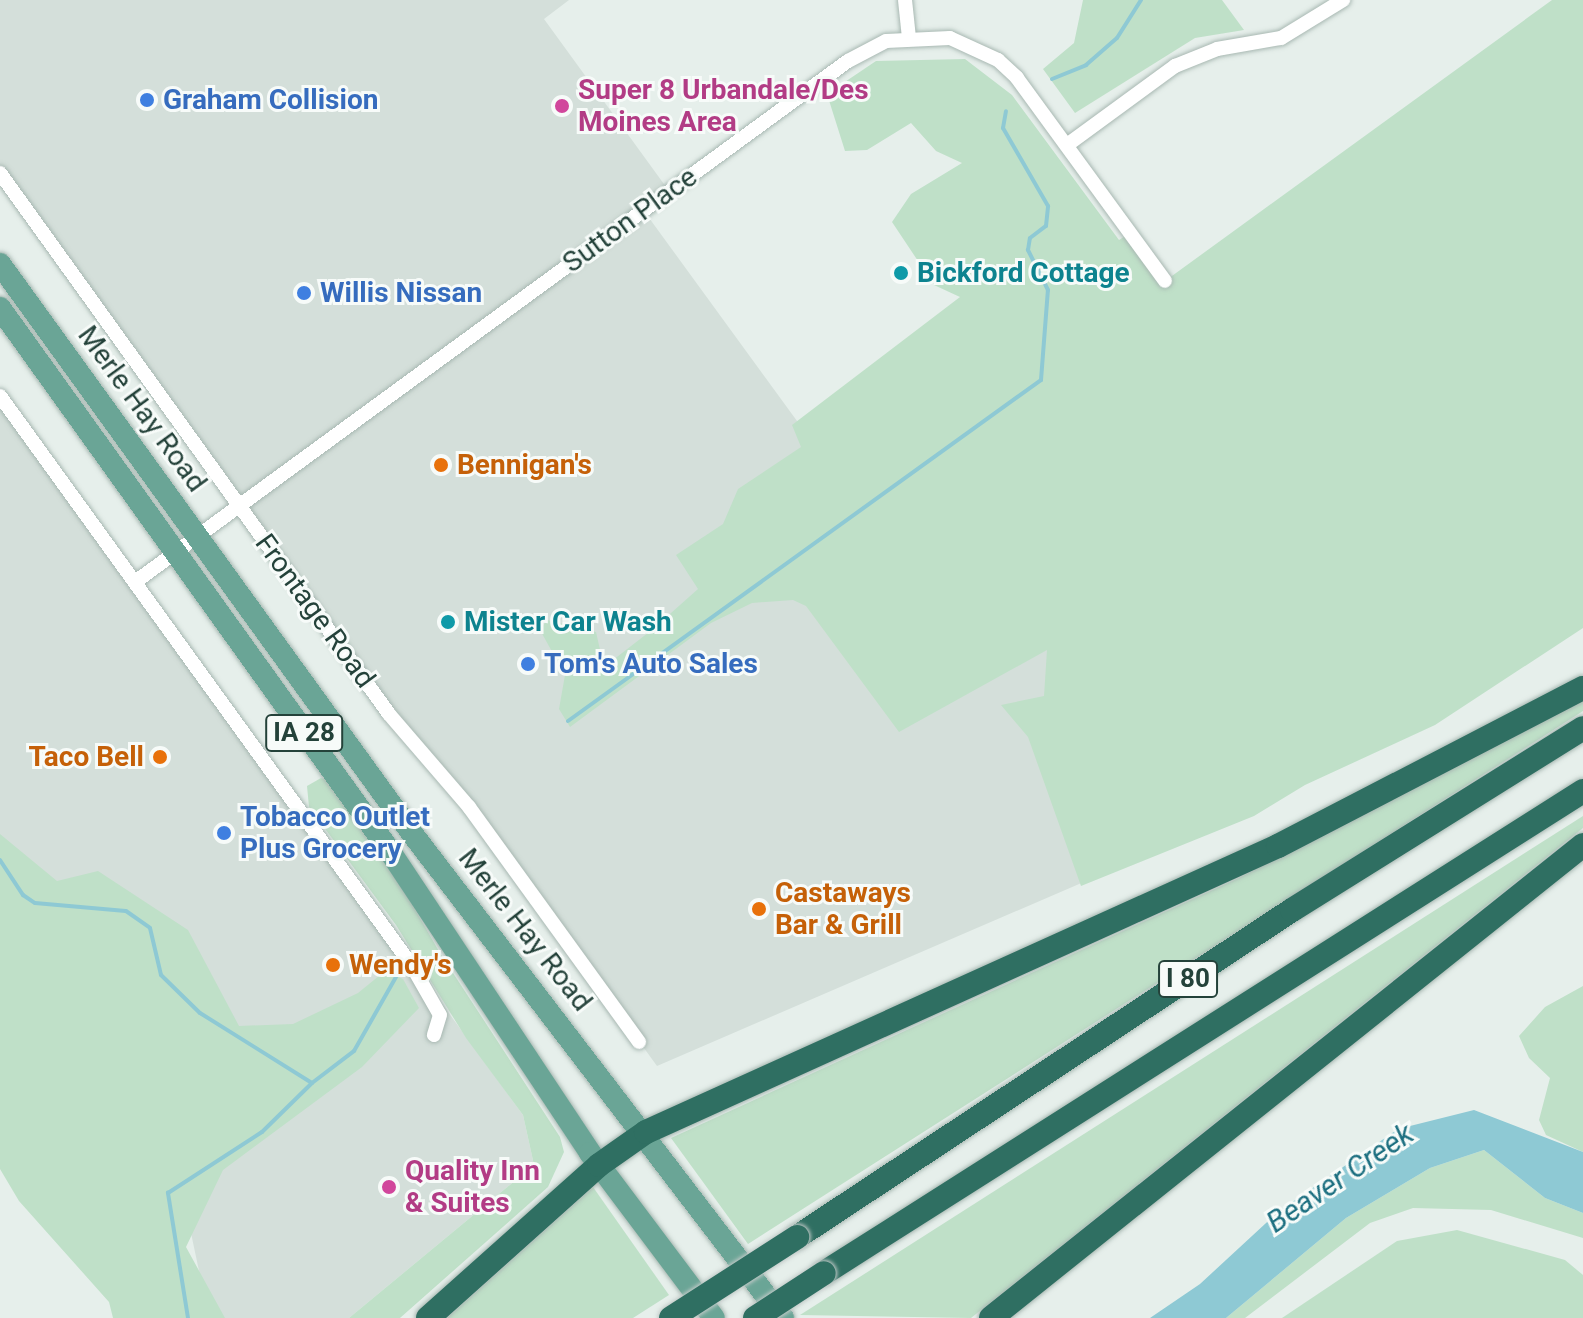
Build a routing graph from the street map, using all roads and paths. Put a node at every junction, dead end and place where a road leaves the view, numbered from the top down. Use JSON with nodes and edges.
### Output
{"nodes":[{"id":1,"x":905,"y":0,"type":"edge"},
{"id":2,"x":1343,"y":0,"type":"edge"},
{"id":3,"x":909,"y":37,"type":"junction"},
{"id":4,"x":1067,"y":145,"type":"junction"},
{"id":5,"x":0,"y":173,"type":"edge"},
{"id":6,"x":0,"y":264,"type":"edge"},
{"id":7,"x":1165,"y":281,"type":"dead end"},
{"id":8,"x":0,"y":308,"type":"edge"},
{"id":9,"x":0,"y":396,"type":"edge"},
{"id":10,"x":240,"y":506,"type":"junction"},
{"id":11,"x":197,"y":537,"type":"junction"},
{"id":12,"x":175,"y":553,"type":"junction"},
{"id":13,"x":135,"y":582,"type":"junction"},
{"id":14,"x":1583,"y":688,"type":"edge"},
{"id":15,"x":1583,"y":728,"type":"edge"},
{"id":16,"x":1583,"y":791,"type":"edge"},
{"id":17,"x":1583,"y":845,"type":"edge"},
{"id":18,"x":434,"y":1035,"type":"dead end"},
{"id":19,"x":639,"y":1042,"type":"dead end"},
{"id":20,"x":646,"y":1132,"type":"junction"},
{"id":21,"x":599,"y":1165,"type":"junction"},
{"id":22,"x":428,"y":1318,"type":"edge"},
{"id":23,"x":671,"y":1318,"type":"edge"},
{"id":24,"x":714,"y":1318,"type":"edge"},
{"id":25,"x":755,"y":1318,"type":"edge"},
{"id":26,"x":783,"y":1318,"type":"edge"},
{"id":27,"x":991,"y":1318,"type":"edge"}],
"edges":[{"from":1,"to":3,"type":"street"},
{"from":2,"to":4,"type":"street"},
{"from":3,"to":4,"type":"street","name":"Sutton Place"},
{"from":3,"to":10,"type":"street","name":"Sutton Place"},
{"from":4,"to":7,"type":"street","name":"Sutton Place"},
{"from":5,"to":10,"type":"street","name":"Frontage Road"},
{"from":6,"to":11,"type":"main road","name":"Merle Hay Road","number":"IA 28"},
{"from":8,"to":12,"type":"main road","name":"Merle Hay Road","number":"IA 28"},
{"from":9,"to":13,"type":"street"},
{"from":10,"to":11,"type":"street","name":"Sutton Place"},
{"from":10,"to":19,"type":"street","name":"Frontage Road"},
{"from":11,"to":12,"type":"street","name":"Sutton Place"},
{"from":11,"to":20,"type":"main road","name":"Merle Hay Road","number":"IA 28"},
{"from":12,"to":13,"type":"street","name":"Sutton Place"},
{"from":12,"to":21,"type":"main road","name":"Merle Hay Road","number":"IA 28"},
{"from":13,"to":18,"type":"street"},
{"from":14,"to":20,"type":"highway"},
{"from":15,"to":23,"type":"highway","number":"I 80","bridge":true},
{"from":16,"to":25,"type":"highway","number":"I 80","bridge":true},
{"from":17,"to":27,"type":"highway"},
{"from":20,"to":21,"type":"highway"},
{"from":20,"to":26,"type":"main road","name":"Merle Hay Road","number":"IA 28"},
{"from":21,"to":22,"type":"highway"},
{"from":21,"to":24,"type":"main road","name":"Merle Hay Road","number":"IA 28"}]}
